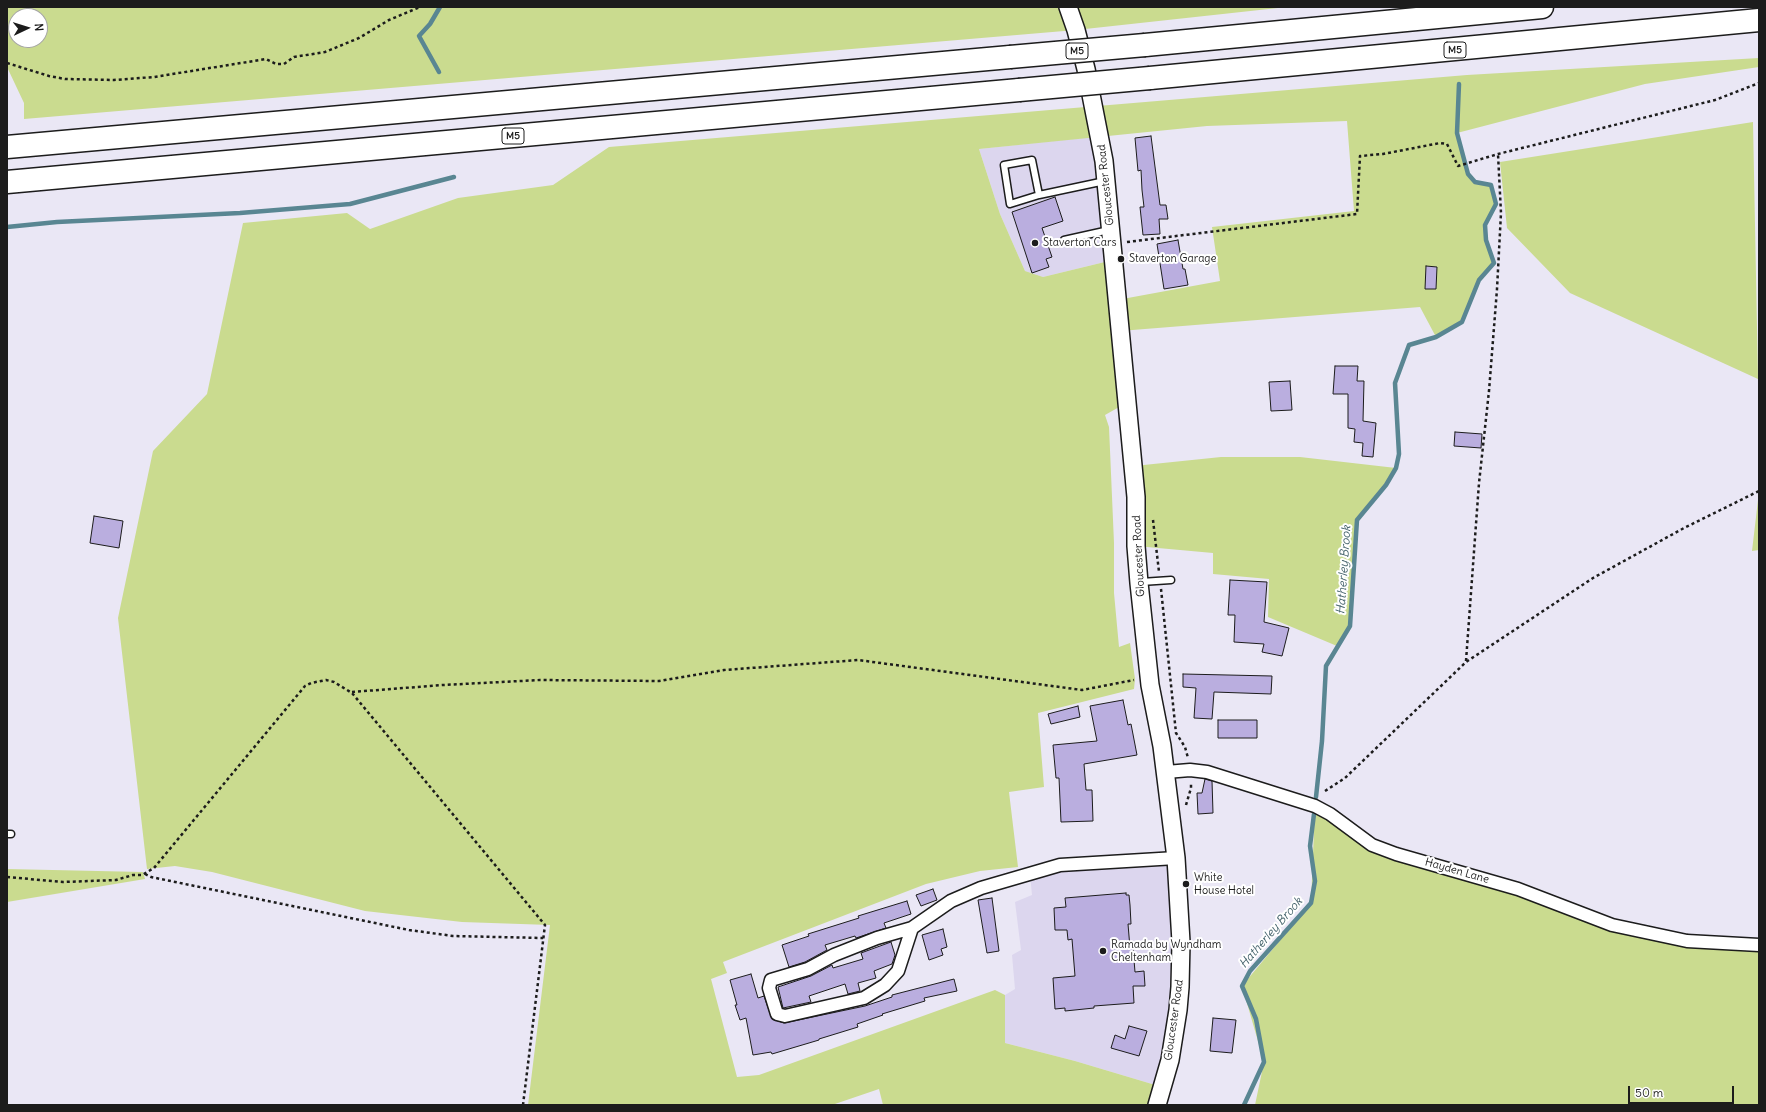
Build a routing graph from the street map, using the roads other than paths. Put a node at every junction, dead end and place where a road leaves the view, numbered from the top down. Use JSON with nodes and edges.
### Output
{"nodes":[{"id":1,"x":1068,"y":7,"type":"edge"},
{"id":2,"x":1542,"y":7,"type":"edge"},
{"id":3,"x":1759,"y":20,"type":"edge"},
{"id":4,"x":7,"y":148,"type":"edge"},
{"id":5,"x":1106,"y":181,"type":"junction"},
{"id":6,"x":7,"y":182,"type":"edge"},
{"id":7,"x":1039,"y":195,"type":"junction"},
{"id":8,"x":1112,"y":236,"type":"junction"},
{"id":9,"x":1064,"y":240,"type":"dead end"},
{"id":10,"x":1171,"y":580,"type":"dead end"},
{"id":11,"x":1138,"y":583,"type":"junction"},
{"id":12,"x":1166,"y":772,"type":"junction"},
{"id":13,"x":1176,"y":858,"type":"junction"},
{"id":14,"x":912,"y":928,"type":"junction"},
{"id":15,"x":1759,"y":945,"type":"edge"},
{"id":16,"x":1157,"y":1105,"type":"edge"}],
"edges":[{"from":1,"to":5,"type":"main road","name":"Gloucester Road"},
{"from":2,"to":4,"type":"highway","number":"M5","bridge":true},
{"from":3,"to":6,"type":"highway","number":"M5","bridge":true},
{"from":5,"to":7,"type":"lane"},
{"from":5,"to":8,"type":"main road","name":"Gloucester Road"},
{"from":7,"to":7,"type":"lane"},
{"from":8,"to":9,"type":"lane"},
{"from":8,"to":11,"type":"main road","name":"Gloucester Road"},
{"from":10,"to":11,"type":"lane"},
{"from":11,"to":12,"type":"main road","name":"Gloucester Road"},
{"from":12,"to":13,"type":"main road","name":"Gloucester Road"},
{"from":12,"to":15,"type":"street","name":"Hayden Lane"},
{"from":13,"to":14,"type":"street"},
{"from":13,"to":16,"type":"main road","name":"Gloucester Road"},
{"from":14,"to":14,"type":"street"}]}
